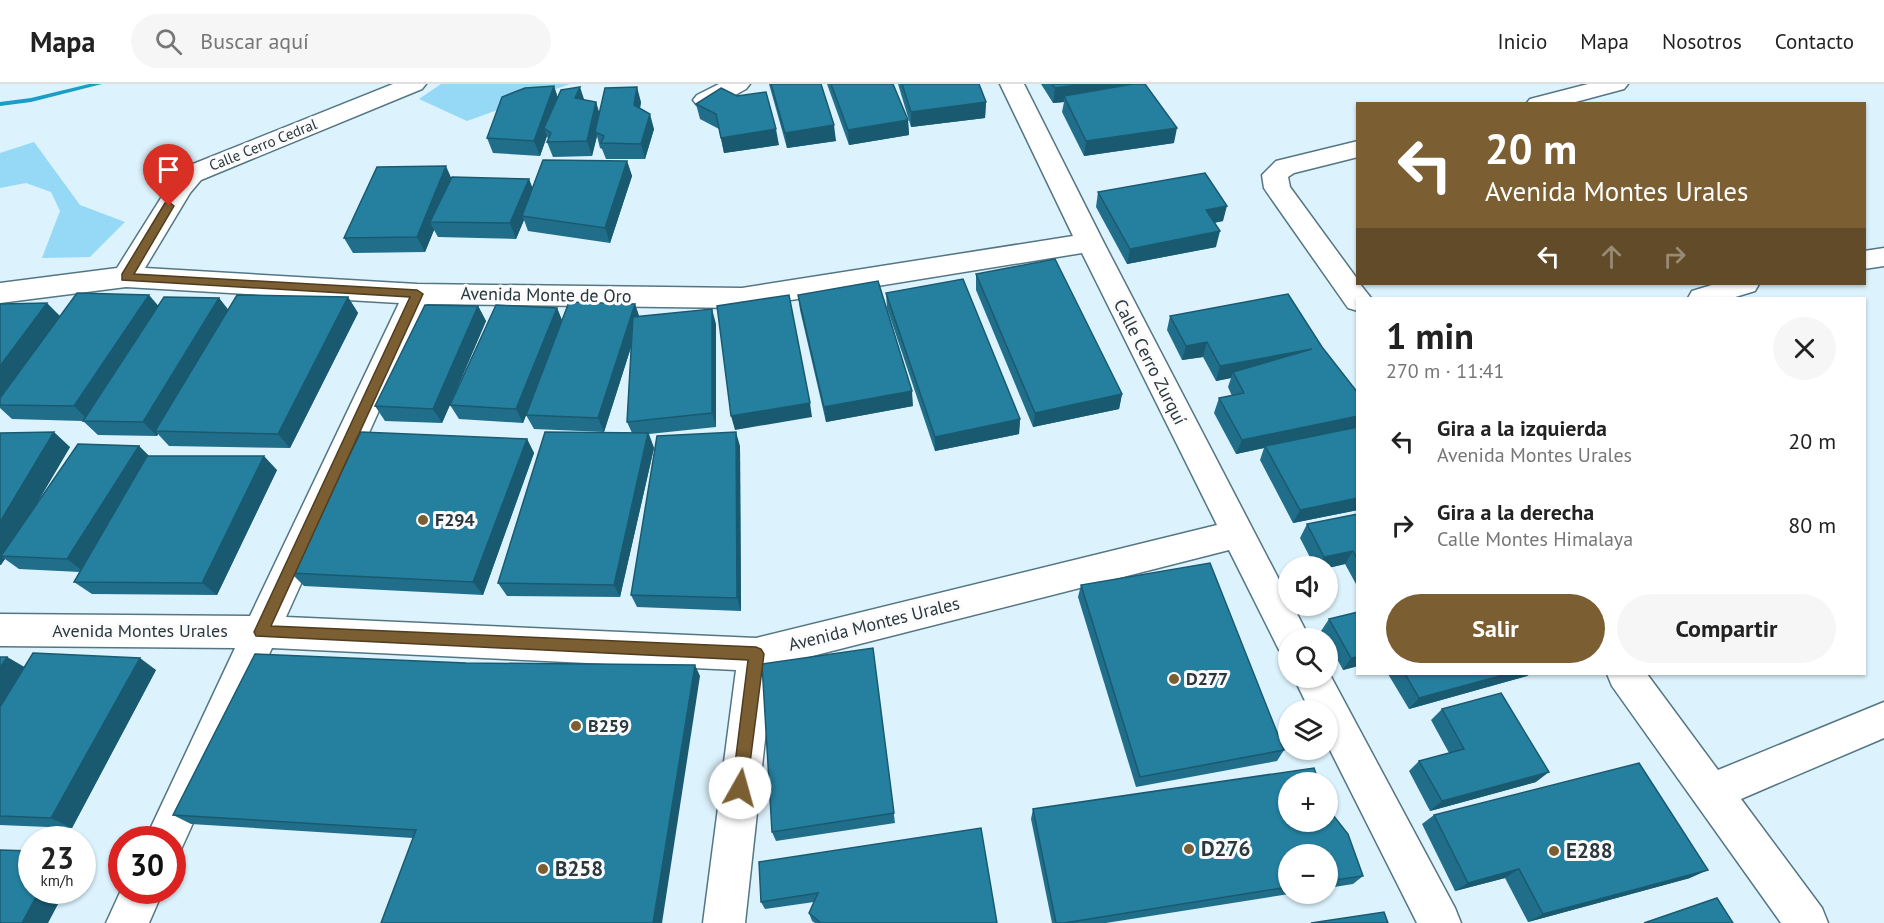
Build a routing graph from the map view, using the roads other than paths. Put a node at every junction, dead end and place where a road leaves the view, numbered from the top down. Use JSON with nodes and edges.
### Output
{"nodes":[{"id":1,"x":414,"y":84,"type":"edge"},
{"id":2,"x":738,"y":84,"type":"edge"},
{"id":3,"x":1012,"y":84,"type":"edge"},
{"id":4,"x":1616,"y":84,"type":"edge"},
{"id":5,"x":705,"y":100,"type":"edge"},
{"id":6,"x":1546,"y":102,"type":"edge"},
{"id":7,"x":1356,"y":149,"type":"edge"},
{"id":8,"x":1090,"y":243,"type":"junction"},
{"id":9,"x":1884,"y":257,"type":"edge"},
{"id":10,"x":1866,"y":260,"type":"edge"},
{"id":11,"x":126,"y":277,"type":"junction"},
{"id":12,"x":1742,"y":285,"type":"edge"},
{"id":13,"x":0,"y":293,"type":"edge"},
{"id":14,"x":417,"y":294,"type":"junction"},
{"id":15,"x":1705,"y":297,"type":"edge"},
{"id":16,"x":1356,"y":298,"type":"edge"},
{"id":17,"x":1237,"y":534,"type":"junction"},
{"id":18,"x":1286,"y":628,"type":"edge"},
{"id":19,"x":0,"y":630,"type":"edge"},
{"id":20,"x":261,"y":632,"type":"junction"},
{"id":21,"x":756,"y":654,"type":"junction"},
{"id":22,"x":1626,"y":675,"type":"edge"},
{"id":23,"x":1317,"y":688,"type":"edge"},
{"id":24,"x":1884,"y":720,"type":"edge"},
{"id":25,"x":1711,"y":792,"type":"junction"},
{"id":26,"x":171,"y":826,"type":"edge"},
{"id":27,"x":136,"y":904,"type":"edge"},
{"id":28,"x":127,"y":923,"type":"edge"},
{"id":29,"x":723,"y":923,"type":"edge"},
{"id":30,"x":1440,"y":923,"type":"edge"},
{"id":31,"x":1807,"y":923,"type":"edge"}],
"edges":[{"from":1,"to":11,"type":"street","name":"Calle Cerro Cedral"},
{"from":2,"to":5,"type":"street"},
{"from":3,"to":8,"type":"street","name":"Calle Cerro Zurquí"},
{"from":4,"to":6,"type":"street"},
{"from":7,"to":16,"type":"street"},
{"from":8,"to":14,"type":"street","name":"Avenida Monte de Oro"},
{"from":8,"to":17,"type":"street","name":"Calle Cerro Zurquí"},
{"from":9,"to":10,"type":"street"},
{"from":11,"to":13,"type":"street","name":"Avenida Monte de Oro"},
{"from":11,"to":14,"type":"street","name":"Avenida Monte de Oro"},
{"from":12,"to":15,"type":"street"},
{"from":14,"to":20,"type":"street"},
{"from":17,"to":18,"type":"street","name":"Calle Cerro Zurquí"},
{"from":17,"to":21,"type":"street","name":"Avenida Montes Urales"},
{"from":19,"to":20,"type":"street","name":"Avenida Montes Urales"},
{"from":20,"to":21,"type":"street","name":"Avenida Montes Urales"},
{"from":20,"to":26,"type":"street"},
{"from":21,"to":29,"type":"street"},
{"from":22,"to":25,"type":"street"},
{"from":23,"to":30,"type":"street"},
{"from":24,"to":25,"type":"street"},
{"from":25,"to":31,"type":"street"},
{"from":27,"to":28,"type":"street"}]}
